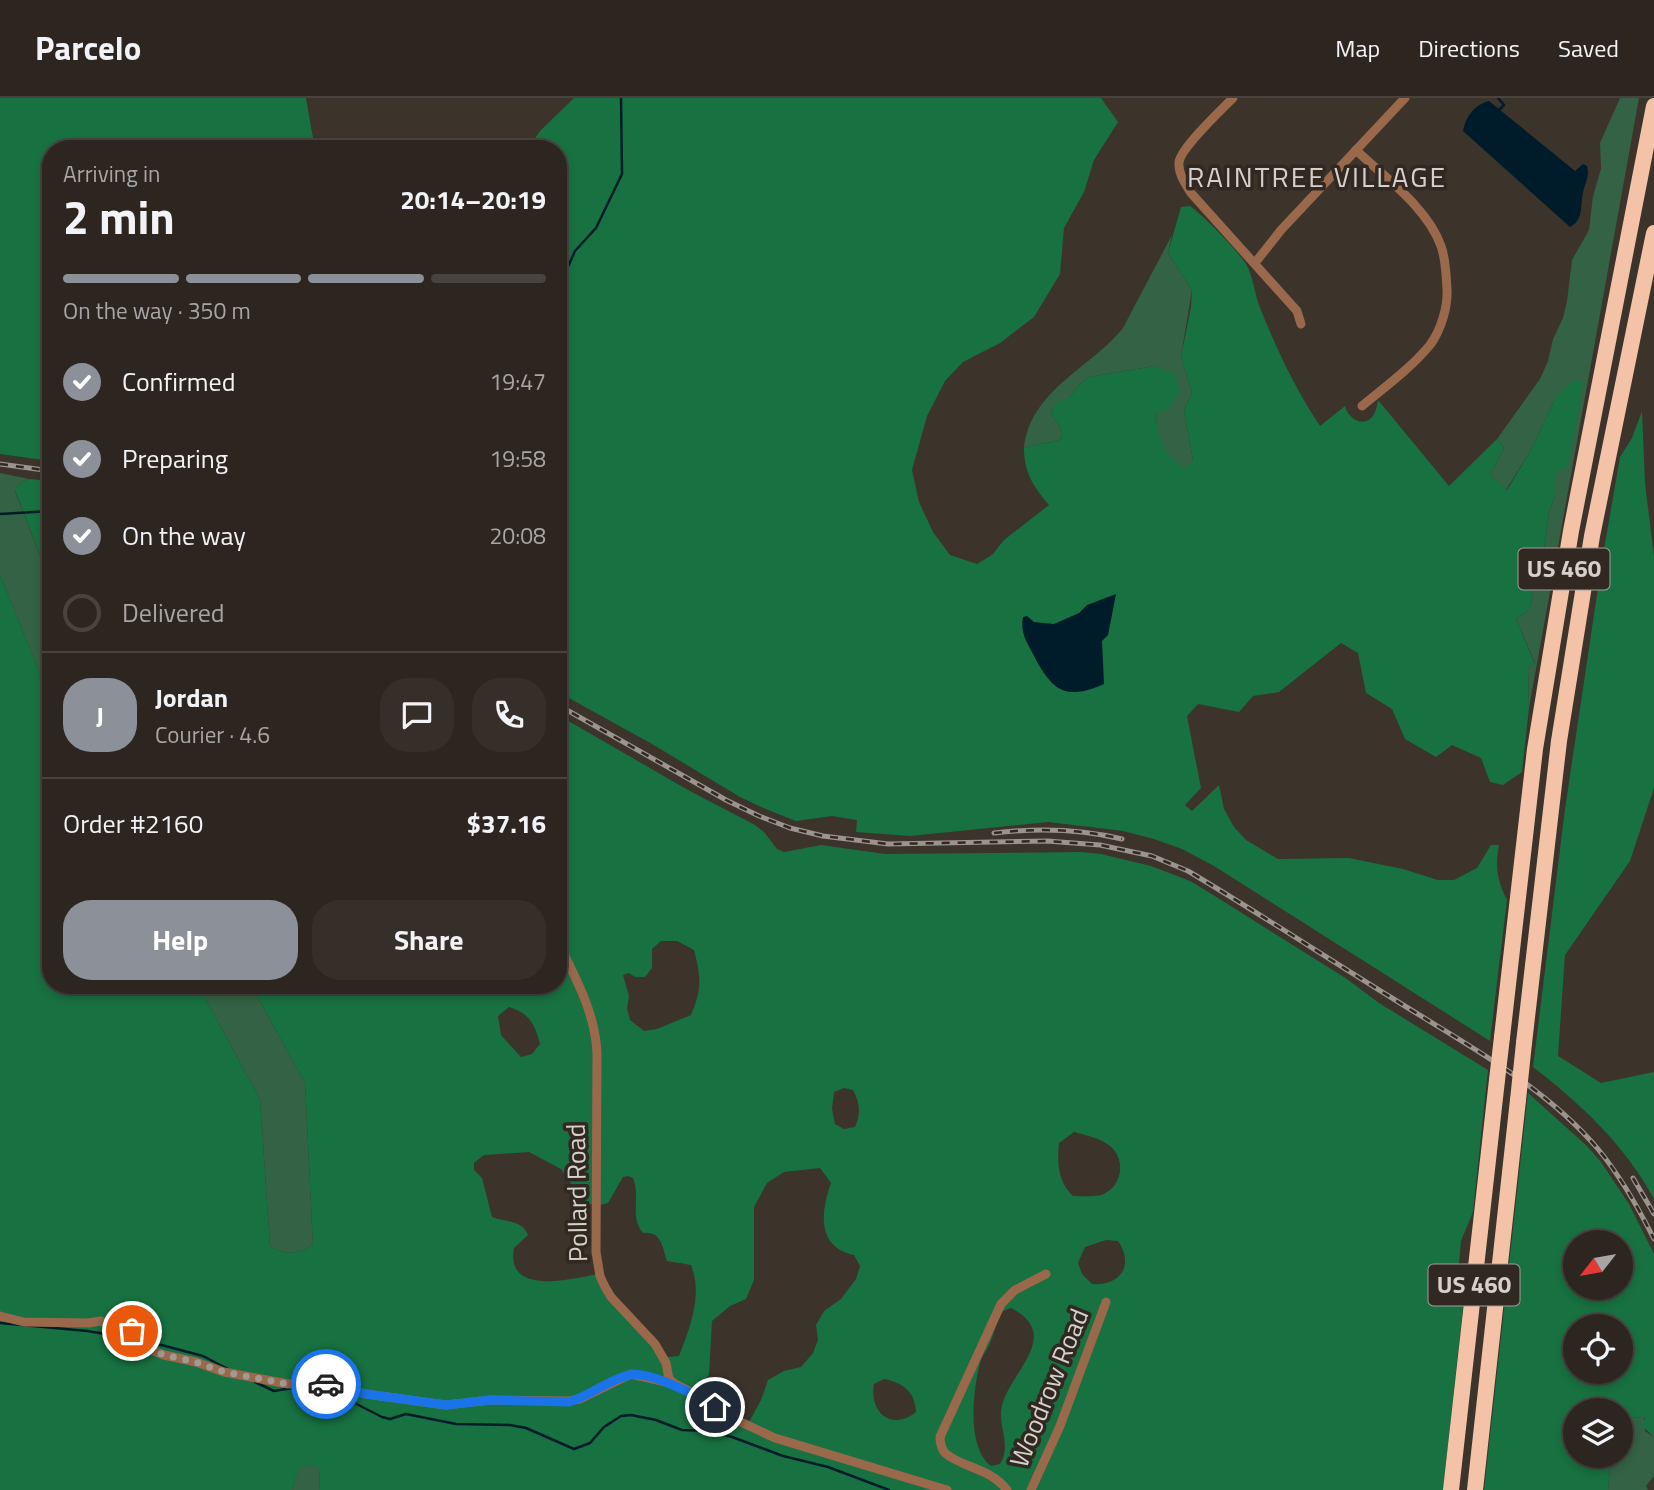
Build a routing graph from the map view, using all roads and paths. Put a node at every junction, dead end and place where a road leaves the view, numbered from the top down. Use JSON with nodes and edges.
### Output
{"nodes":[{"id":1,"x":1233,"y":98,"type":"edge"},
{"id":2,"x":1405,"y":98,"type":"edge"},
{"id":3,"x":1654,"y":106,"type":"edge"},
{"id":4,"x":1356,"y":150,"type":"junction"},
{"id":5,"x":1654,"y":233,"type":"edge"},
{"id":6,"x":1255,"y":264,"type":"junction"},
{"id":7,"x":1301,"y":324,"type":"dead end"},
{"id":8,"x":1362,"y":406,"type":"dead end"},
{"id":9,"x":567,"y":961,"type":"edge"},
{"id":10,"x":1046,"y":1274,"type":"dead end"},
{"id":11,"x":1107,"y":1302,"type":"dead end"},
{"id":12,"x":0,"y":1315,"type":"edge"},
{"id":13,"x":675,"y":1384,"type":"junction"},
{"id":14,"x":947,"y":1490,"type":"edge"},
{"id":15,"x":1007,"y":1490,"type":"edge"},
{"id":16,"x":1031,"y":1490,"type":"edge"},
{"id":17,"x":1451,"y":1490,"type":"edge"},
{"id":18,"x":1475,"y":1490,"type":"edge"}],
"edges":[{"from":1,"to":6,"type":"street"},
{"from":2,"to":4,"type":"street"},
{"from":3,"to":17,"type":"highway","number":"US 460","bridge":true},
{"from":4,"to":6,"type":"street"},
{"from":4,"to":8,"type":"street"},
{"from":5,"to":18,"type":"highway","number":"US 460","bridge":true},
{"from":6,"to":7,"type":"street"},
{"from":9,"to":13,"type":"street","name":"Pollard Road"},
{"from":10,"to":15,"type":"street"},
{"from":11,"to":16,"type":"street","name":"Woodrow Road"},
{"from":12,"to":13,"type":"street"},
{"from":13,"to":14,"type":"street"}]}
